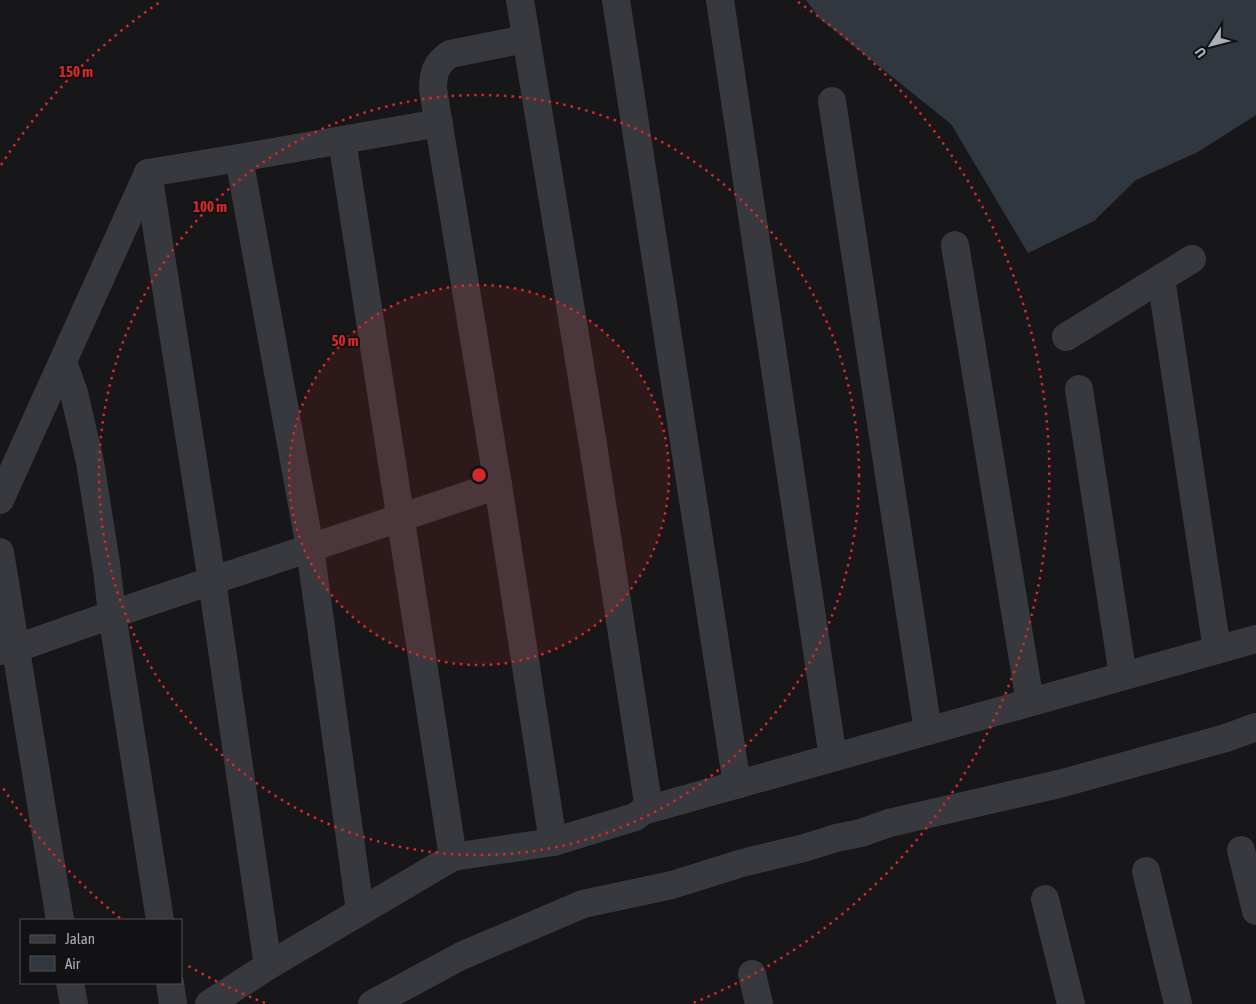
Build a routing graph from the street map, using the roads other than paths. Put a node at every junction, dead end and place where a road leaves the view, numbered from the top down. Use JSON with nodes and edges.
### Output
{"nodes":[{"id":1,"x":520,"y":0,"type":"edge"},
{"id":2,"x":616,"y":0,"type":"edge"},
{"id":3,"x":720,"y":0,"type":"edge"},
{"id":4,"x":528,"y":49,"type":"junction"},
{"id":5,"x":832,"y":101,"type":"dead end"},
{"id":6,"x":439,"y":123,"type":"junction"},
{"id":7,"x":342,"y":140,"type":"junction"},
{"id":8,"x":240,"y":158,"type":"junction"},
{"id":9,"x":148,"y":174,"type":"junction"},
{"id":10,"x":955,"y":246,"type":"dead end"},
{"id":11,"x":1192,"y":259,"type":"dead end"},
{"id":12,"x":1161,"y":278,"type":"junction"},
{"id":13,"x":1066,"y":337,"type":"dead end"},
{"id":14,"x":63,"y":362,"type":"junction"},
{"id":15,"x":1079,"y":389,"type":"dead end"},
{"id":16,"x":498,"y":485,"type":"junction"},
{"id":17,"x":0,"y":500,"type":"edge"},
{"id":18,"x":401,"y":518,"type":"junction"},
{"id":19,"x":310,"y":548,"type":"junction"},
{"id":20,"x":0,"y":552,"type":"edge"},
{"id":21,"x":212,"y":581,"type":"junction"},
{"id":22,"x":112,"y":614,"type":"junction"},
{"id":23,"x":1256,"y":639,"type":"edge"},
{"id":24,"x":8,"y":650,"type":"edge"},
{"id":25,"x":1217,"y":650,"type":"junction"},
{"id":26,"x":1123,"y":676,"type":"junction"},
{"id":27,"x":1030,"y":702,"type":"junction"},
{"id":28,"x":1256,"y":727,"type":"edge"},
{"id":29,"x":928,"y":731,"type":"junction"},
{"id":30,"x":833,"y":758,"type":"junction"},
{"id":31,"x":737,"y":785,"type":"junction"},
{"id":32,"x":643,"y":811,"type":"junction"},
{"id":33,"x":553,"y":842,"type":"junction"},
{"id":34,"x":1241,"y":850,"type":"dead end"},
{"id":35,"x":453,"y":856,"type":"junction"},
{"id":36,"x":1146,"y":872,"type":"dead end"},
{"id":37,"x":1045,"y":898,"type":"dead end"},
{"id":38,"x":360,"y":911,"type":"junction"},
{"id":39,"x":1256,"y":911,"type":"edge"},
{"id":40,"x":60,"y":919,"type":"edge"},
{"id":41,"x":160,"y":919,"type":"edge"},
{"id":42,"x":268,"y":966,"type":"junction"},
{"id":43,"x":752,"y":974,"type":"dead end"},
{"id":44,"x":70,"y":984,"type":"edge"},
{"id":45,"x":170,"y":984,"type":"edge"},
{"id":46,"x":74,"y":1004,"type":"edge"},
{"id":47,"x":173,"y":1004,"type":"edge"},
{"id":48,"x":209,"y":1004,"type":"edge"},
{"id":49,"x":372,"y":1004,"type":"edge"},
{"id":50,"x":759,"y":1004,"type":"edge"},
{"id":51,"x":1071,"y":1004,"type":"edge"},
{"id":52,"x":1178,"y":1004,"type":"edge"}],
"edges":[{"from":1,"to":4,"type":"street"},
{"from":2,"to":31,"type":"street"},
{"from":3,"to":30,"type":"street"},
{"from":4,"to":6,"type":"street"},
{"from":4,"to":32,"type":"street"},
{"from":5,"to":29,"type":"street"},
{"from":6,"to":7,"type":"street"},
{"from":6,"to":16,"type":"street"},
{"from":7,"to":8,"type":"street"},
{"from":7,"to":18,"type":"street"},
{"from":8,"to":9,"type":"street"},
{"from":8,"to":19,"type":"street"},
{"from":9,"to":14,"type":"street"},
{"from":9,"to":21,"type":"street"},
{"from":10,"to":27,"type":"street"},
{"from":11,"to":12,"type":"street"},
{"from":12,"to":13,"type":"street"},
{"from":12,"to":25,"type":"street"},
{"from":14,"to":17,"type":"street"},
{"from":14,"to":22,"type":"street"},
{"from":15,"to":26,"type":"street"},
{"from":16,"to":18,"type":"street"},
{"from":16,"to":33,"type":"street"},
{"from":18,"to":19,"type":"street"},
{"from":18,"to":35,"type":"street"},
{"from":19,"to":21,"type":"street"},
{"from":19,"to":38,"type":"street"},
{"from":20,"to":24,"type":"street"},
{"from":21,"to":22,"type":"street"},
{"from":21,"to":42,"type":"street"},
{"from":22,"to":24,"type":"street"},
{"from":22,"to":41,"type":"street"},
{"from":23,"to":25,"type":"street"},
{"from":24,"to":40,"type":"street"},
{"from":25,"to":26,"type":"street"},
{"from":26,"to":27,"type":"street"},
{"from":27,"to":29,"type":"street"},
{"from":28,"to":49,"type":"street"},
{"from":29,"to":30,"type":"street"},
{"from":30,"to":31,"type":"street"},
{"from":31,"to":32,"type":"street"},
{"from":32,"to":33,"type":"street"},
{"from":33,"to":35,"type":"street"},
{"from":34,"to":39,"type":"street"},
{"from":35,"to":38,"type":"street"},
{"from":36,"to":52,"type":"street"},
{"from":37,"to":51,"type":"street"},
{"from":38,"to":42,"type":"street"},
{"from":42,"to":48,"type":"street"},
{"from":43,"to":50,"type":"street"},
{"from":44,"to":46,"type":"street"},
{"from":45,"to":47,"type":"street"}]}
